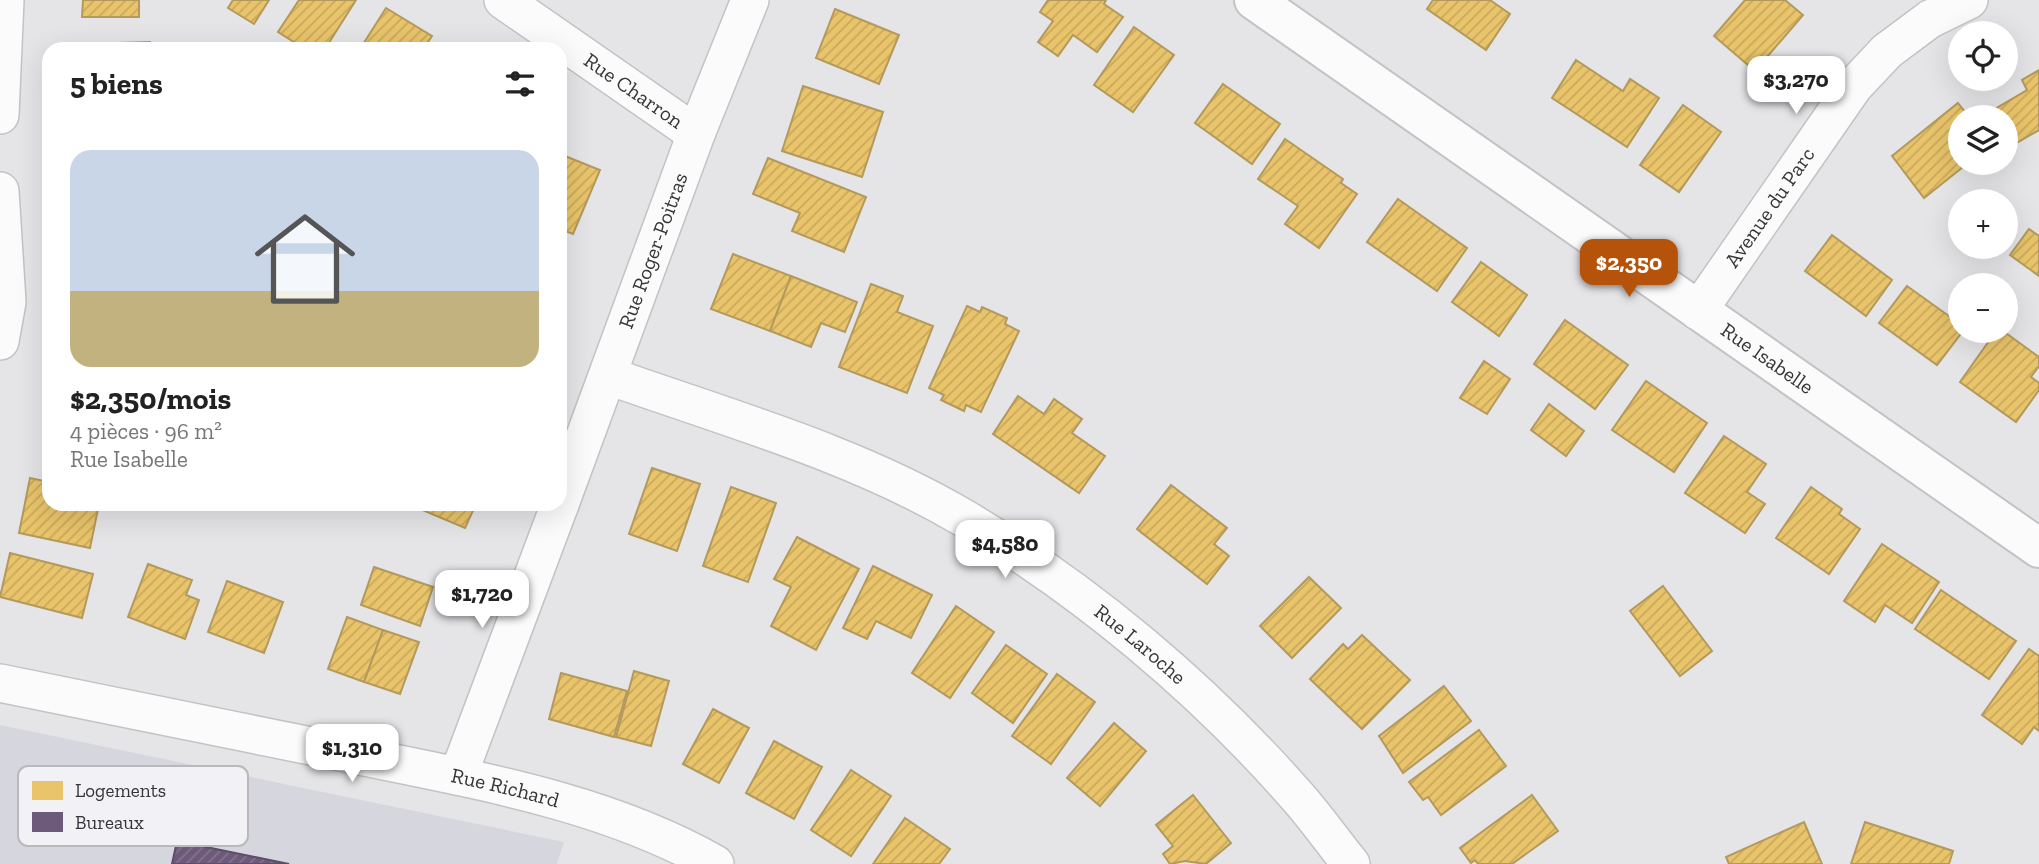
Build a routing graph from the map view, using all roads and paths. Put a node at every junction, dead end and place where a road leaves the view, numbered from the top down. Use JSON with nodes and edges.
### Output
{"nodes":[{"id":1,"x":5,"y":0,"type":"edge"},
{"id":2,"x":503,"y":0,"type":"edge"},
{"id":3,"x":750,"y":0,"type":"edge"},
{"id":4,"x":1254,"y":0,"type":"edge"},
{"id":5,"x":1969,"y":0,"type":"edge"},
{"id":6,"x":563,"y":42,"type":"edge"},
{"id":7,"x":567,"y":44,"type":"edge"},
{"id":8,"x":2,"y":52,"type":"edge"},
{"id":9,"x":0,"y":115,"type":"edge"},
{"id":10,"x":696,"y":134,"type":"junction"},
{"id":11,"x":0,"y":191,"type":"edge"},
{"id":12,"x":1698,"y":311,"type":"junction"},
{"id":13,"x":0,"y":341,"type":"edge"},
{"id":14,"x":608,"y":376,"type":"junction"},
{"id":15,"x":567,"y":485,"type":"edge"},
{"id":16,"x":557,"y":511,"type":"edge"},
{"id":17,"x":2039,"y":548,"type":"edge"},
{"id":18,"x":0,"y":683,"type":"edge"},
{"id":19,"x":458,"y":776,"type":"junction"},
{"id":20,"x":715,"y":864,"type":"edge"},
{"id":21,"x":1351,"y":864,"type":"edge"}],
"edges":[{"from":1,"to":8,"type":"street"},
{"from":2,"to":6,"type":"street","name":"Rue Charron"},
{"from":3,"to":10,"type":"street","name":"Rue Roger-Poitras"},
{"from":4,"to":12,"type":"street","name":"Rue Isabelle"},
{"from":5,"to":12,"type":"street","name":"Avenue du Parc"},
{"from":7,"to":10,"type":"street","name":"Rue Charron"},
{"from":8,"to":9,"type":"street"},
{"from":10,"to":14,"type":"street","name":"Rue Roger-Poitras"},
{"from":11,"to":13,"type":"street"},
{"from":12,"to":17,"type":"street","name":"Rue Isabelle"},
{"from":14,"to":15,"type":"street","name":"Rue Roger-Poitras"},
{"from":14,"to":21,"type":"street","name":"Rue Laroche"},
{"from":16,"to":19,"type":"street","name":"Rue Roger-Poitras"},
{"from":18,"to":19,"type":"street","name":"Rue Richard"},
{"from":19,"to":20,"type":"street","name":"Rue Richard"}]}
